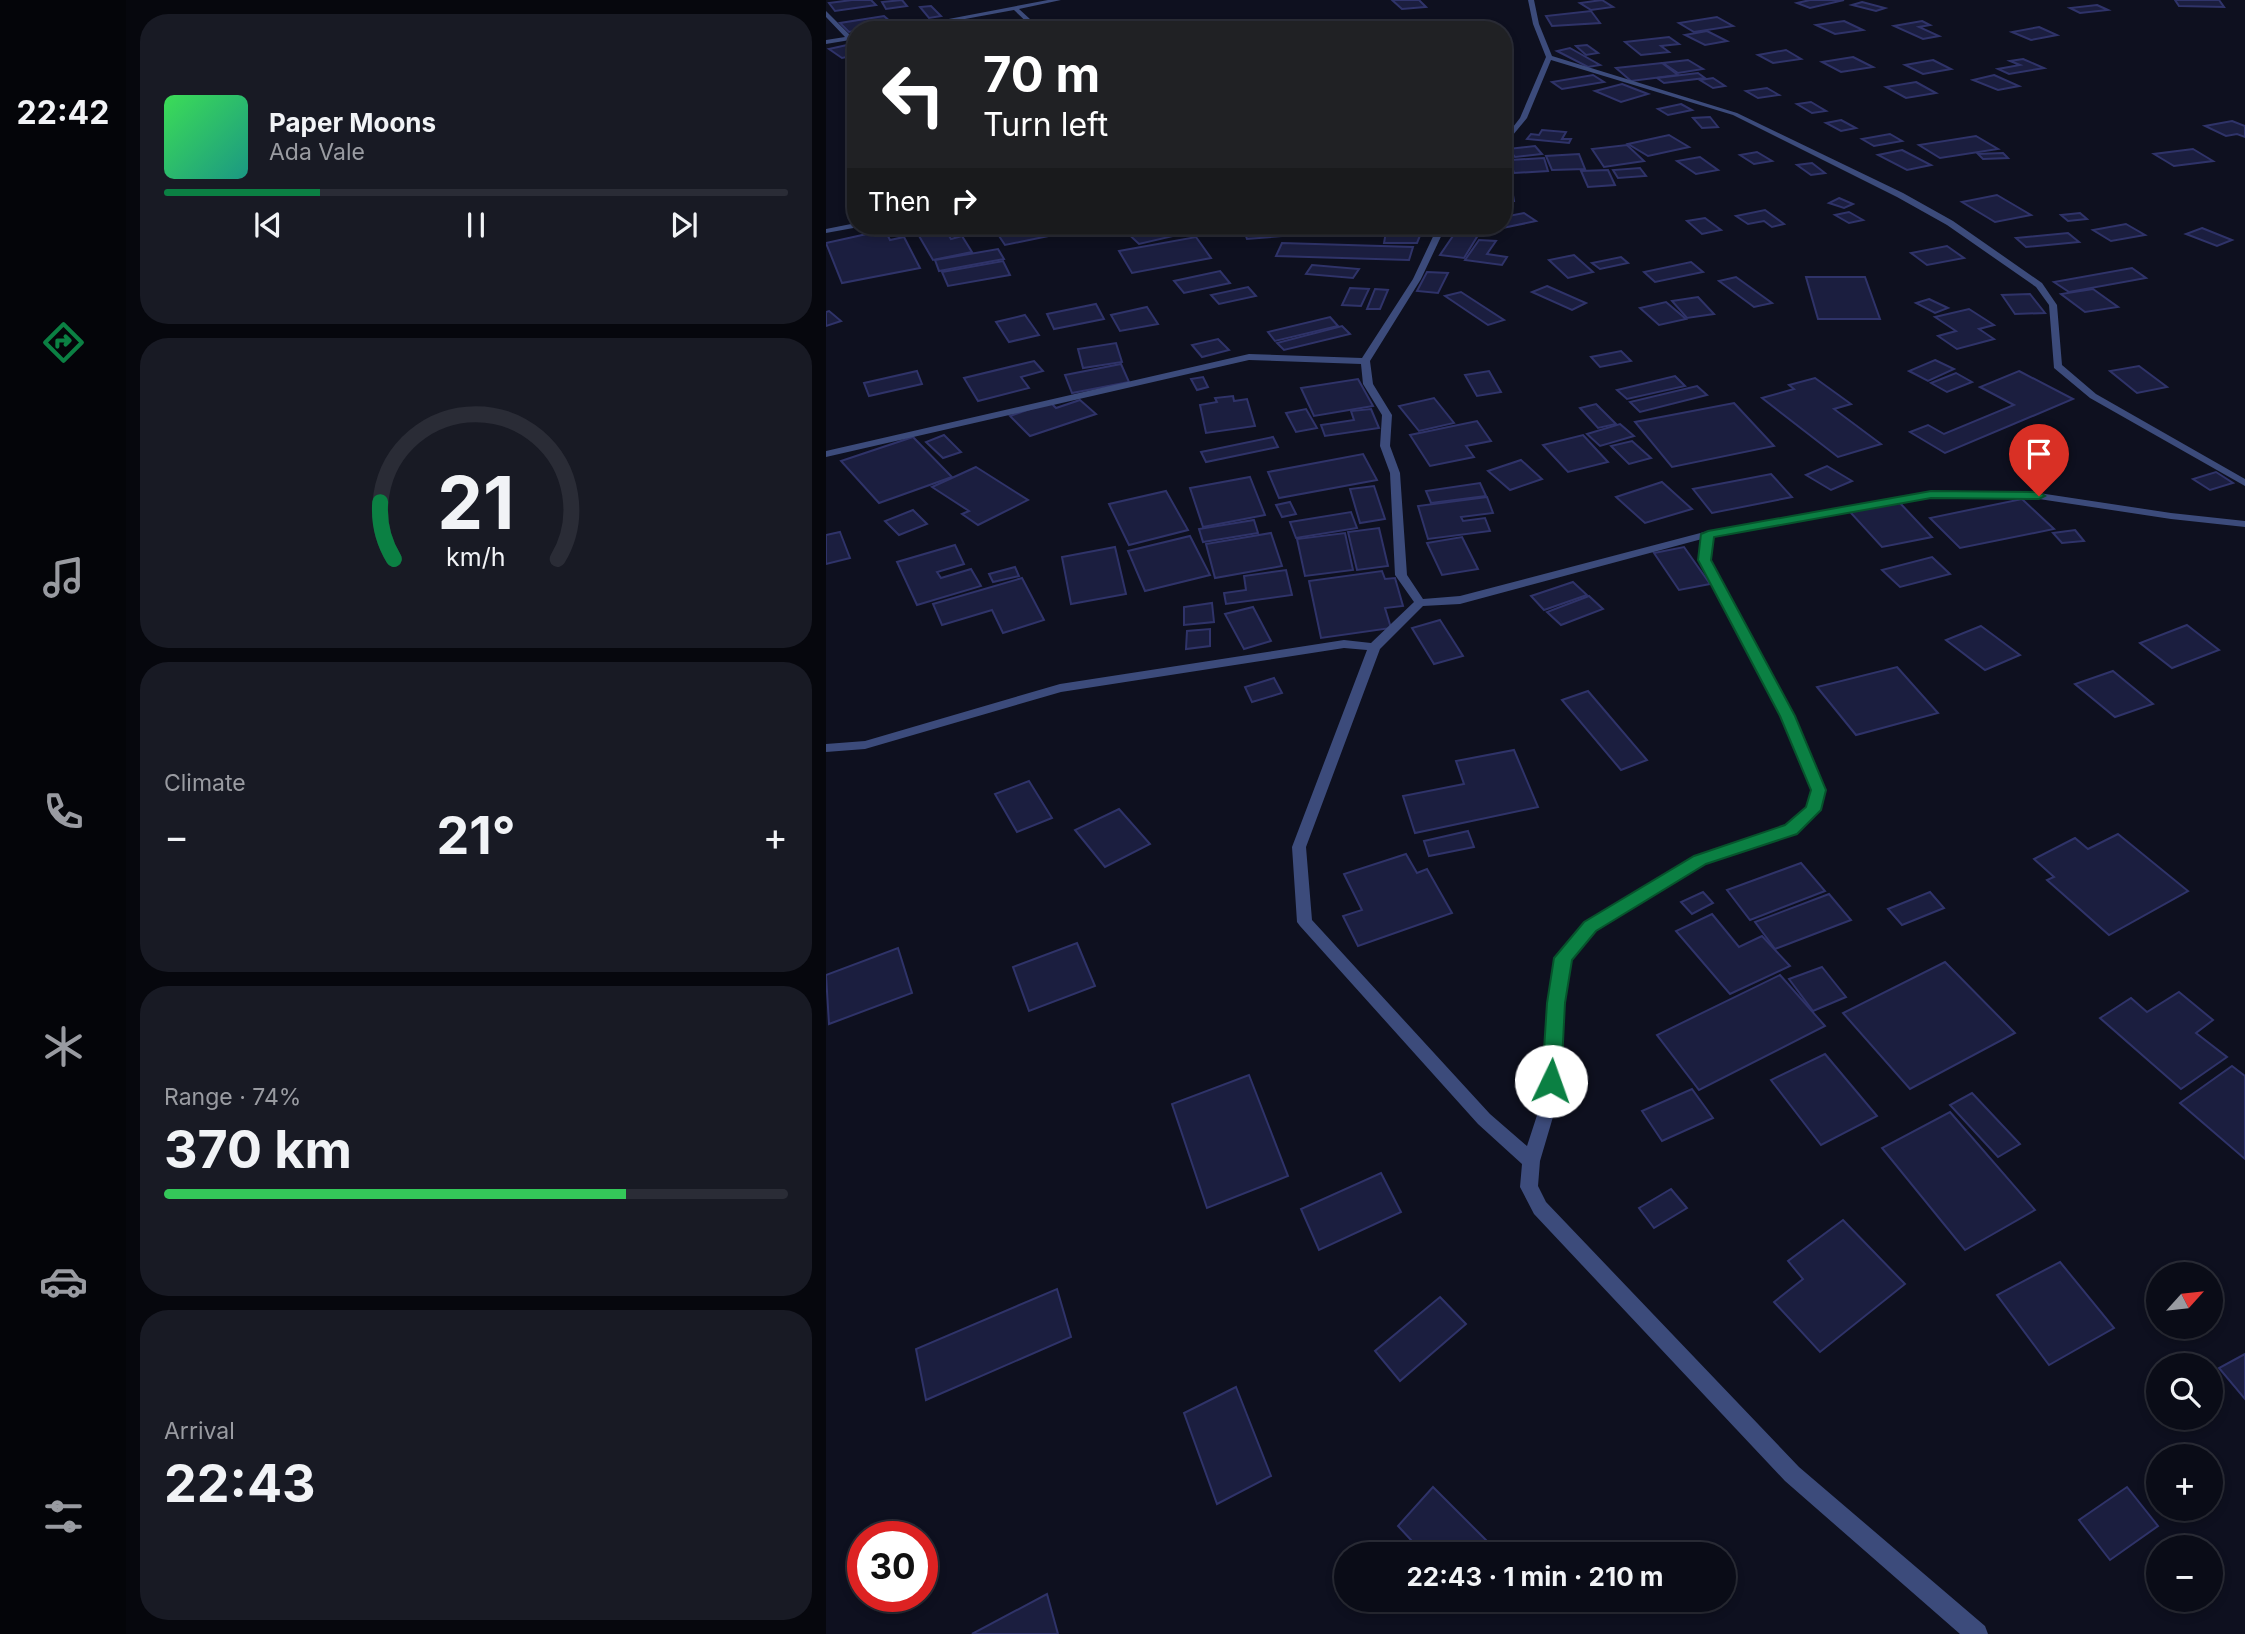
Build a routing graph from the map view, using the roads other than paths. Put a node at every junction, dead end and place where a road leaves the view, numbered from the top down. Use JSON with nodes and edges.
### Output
{"nodes":[{"id":1,"x":1058,"y":0,"type":"edge"},
{"id":2,"x":1531,"y":0,"type":"edge"},
{"id":3,"x":1015,"y":8,"type":"junction"},
{"id":4,"x":826,"y":13,"type":"edge"},
{"id":5,"x":944,"y":21,"type":"edge"},
{"id":6,"x":1030,"y":21,"type":"edge"},
{"id":7,"x":847,"y":32,"type":"edge"},
{"id":8,"x":847,"y":38,"type":"edge"},
{"id":9,"x":826,"y":42,"type":"edge"},
{"id":10,"x":1549,"y":57,"type":"junction"},
{"id":11,"x":1512,"y":133,"type":"edge"},
{"id":12,"x":847,"y":227,"type":"edge"},
{"id":13,"x":826,"y":231,"type":"edge"},
{"id":14,"x":1438,"y":235,"type":"edge"},
{"id":15,"x":1365,"y":361,"type":"junction"},
{"id":16,"x":826,"y":454,"type":"edge"},
{"id":17,"x":2245,"y":483,"type":"edge"},
{"id":18,"x":2245,"y":524,"type":"edge"},
{"id":19,"x":1708,"y":534,"type":"junction"},
{"id":20,"x":1420,"y":603,"type":"junction"},
{"id":21,"x":1374,"y":647,"type":"junction"},
{"id":22,"x":826,"y":748,"type":"edge"},
{"id":23,"x":1531,"y":1161,"type":"junction"},
{"id":24,"x":1977,"y":1634,"type":"edge"}],
"edges":[{"from":1,"to":3,"type":"street"},
{"from":2,"to":10,"type":"street"},
{"from":3,"to":5,"type":"street"},
{"from":3,"to":6,"type":"street"},
{"from":4,"to":7,"type":"street"},
{"from":8,"to":9,"type":"street"},
{"from":10,"to":11,"type":"street"},
{"from":10,"to":17,"type":"street"},
{"from":12,"to":13,"type":"street"},
{"from":14,"to":15,"type":"street"},
{"from":15,"to":16,"type":"street"},
{"from":15,"to":20,"type":"street"},
{"from":18,"to":19,"type":"street"},
{"from":19,"to":20,"type":"street"},
{"from":19,"to":23,"type":"street"},
{"from":20,"to":21,"type":"street"},
{"from":21,"to":22,"type":"street"},
{"from":21,"to":23,"type":"street"},
{"from":23,"to":24,"type":"street"}]}
